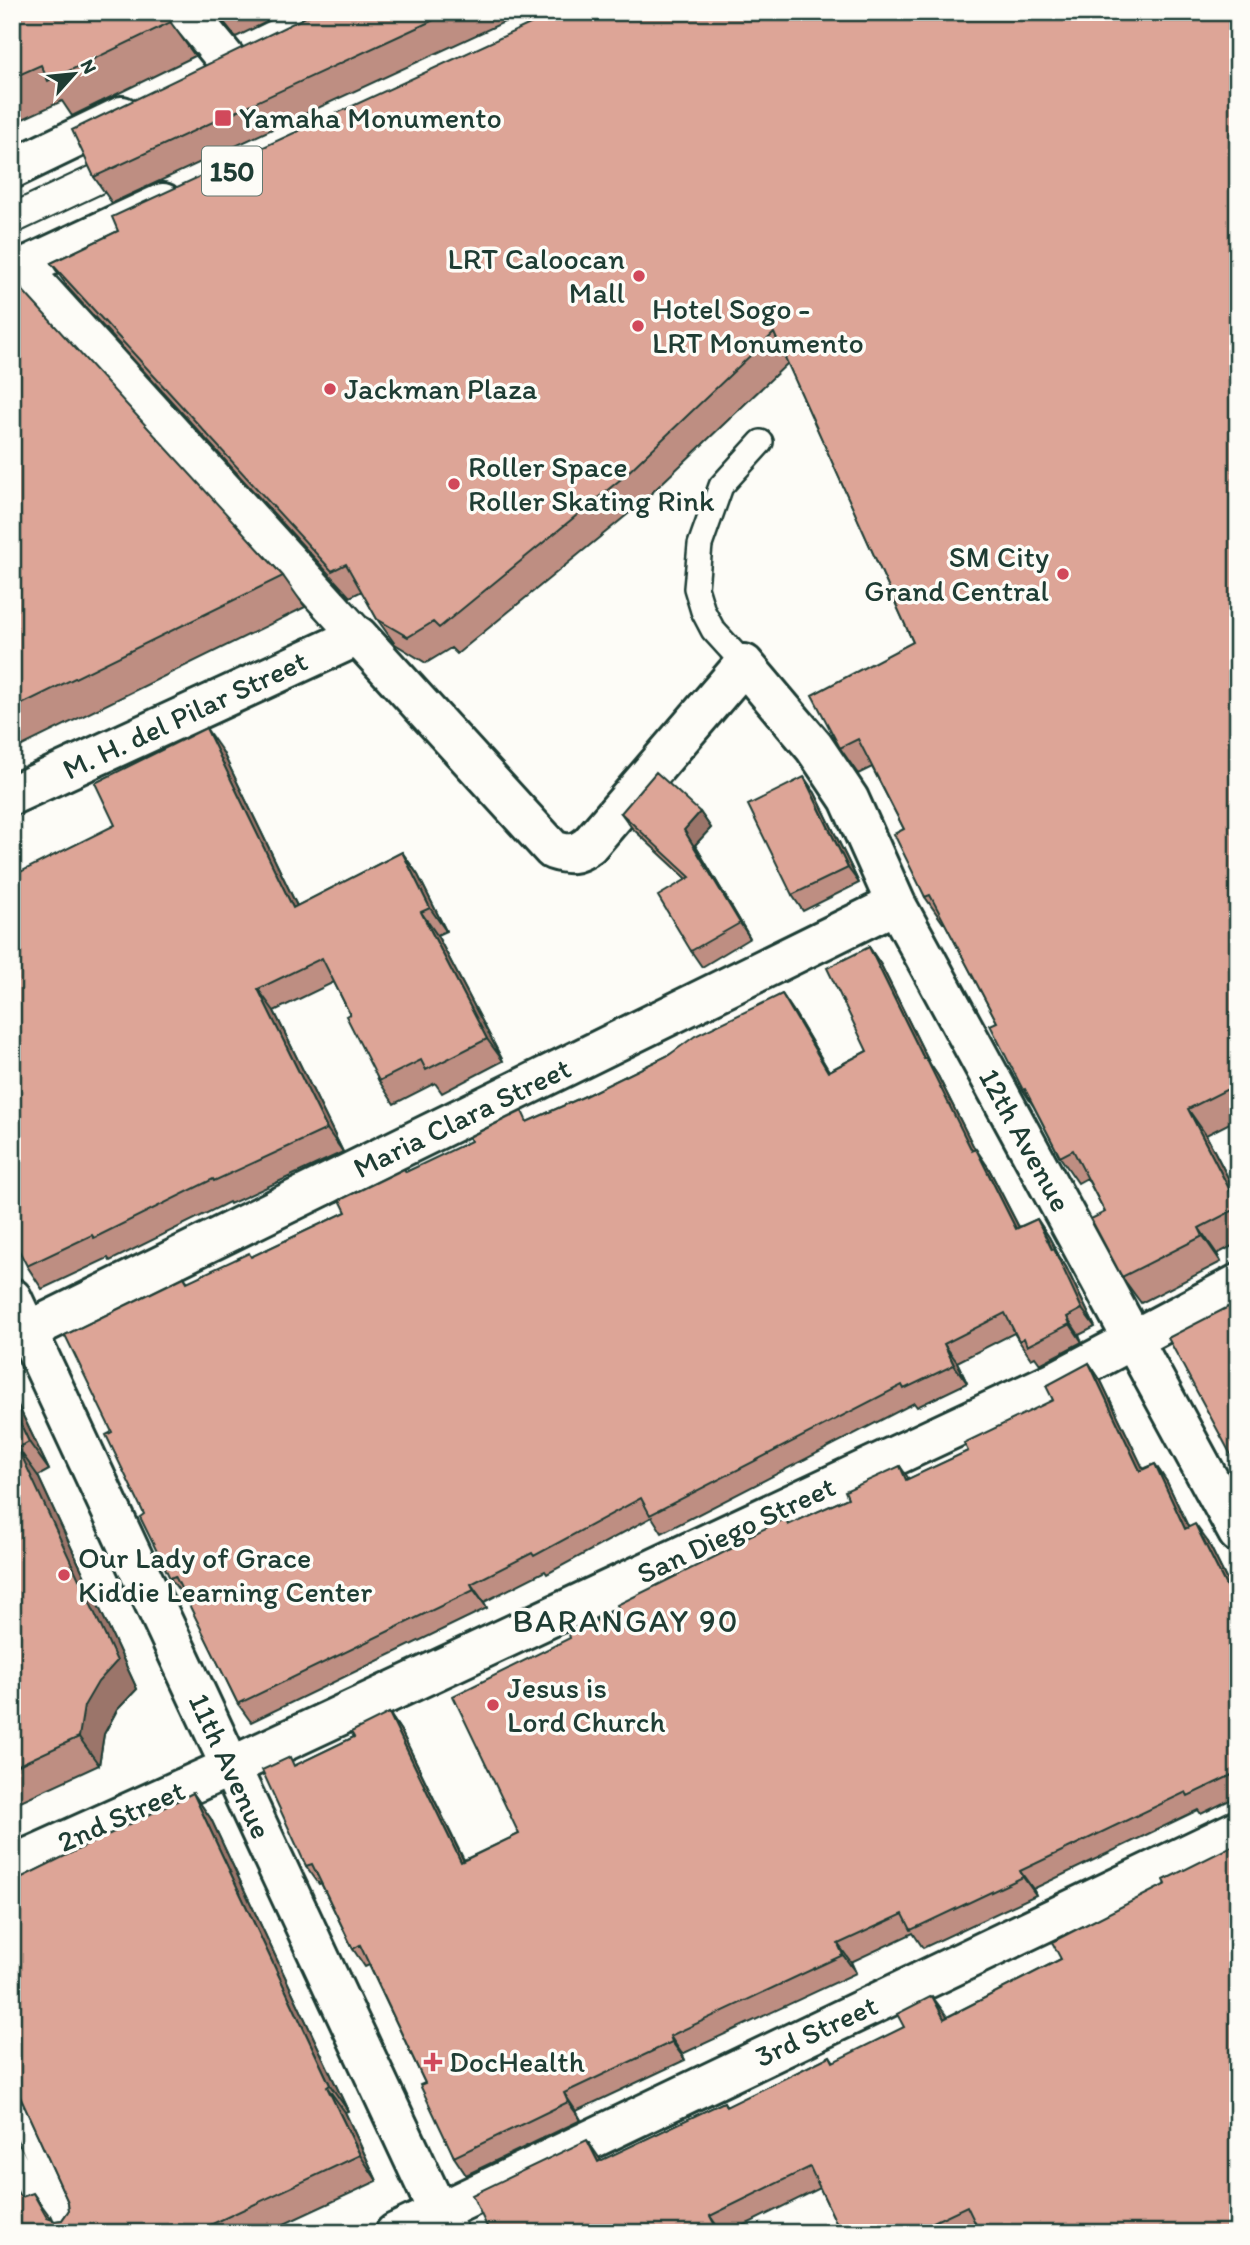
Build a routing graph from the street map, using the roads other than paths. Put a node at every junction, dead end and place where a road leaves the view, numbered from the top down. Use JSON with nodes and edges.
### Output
{"nodes":[{"id":1,"x":187,"y":12,"type":"edge"},
{"id":2,"x":266,"y":47,"type":"edge"},
{"id":3,"x":229,"y":65,"type":"junction"},
{"id":4,"x":193,"y":82,"type":"edge"},
{"id":5,"x":157,"y":99,"type":"edge"},
{"id":6,"x":12,"y":169,"type":"edge"},
{"id":7,"x":200,"y":186,"type":"edge"},
{"id":8,"x":18,"y":270,"type":"edge"},
{"id":9,"x":761,"y":442,"type":"dead end"},
{"id":10,"x":358,"y":636,"type":"junction"},
{"id":11,"x":744,"y":664,"type":"junction"},
{"id":12,"x":12,"y":795,"type":"edge"},
{"id":13,"x":896,"y":904,"type":"junction"},
{"id":14,"x":1238,"y":1284,"type":"edge"},
{"id":15,"x":20,"y":1315,"type":"edge"},
{"id":16,"x":1134,"y":1341,"type":"junction"},
{"id":17,"x":1238,"y":1533,"type":"edge"},
{"id":18,"x":230,"y":1767,"type":"junction"},
{"id":19,"x":1238,"y":1830,"type":"edge"},
{"id":20,"x":12,"y":1865,"type":"edge"},
{"id":21,"x":12,"y":2099,"type":"edge"},
{"id":22,"x":12,"y":2156,"type":"edge"},
{"id":23,"x":41,"y":2209,"type":"edge"},
{"id":24,"x":444,"y":2223,"type":"edge"},
{"id":25,"x":69,"y":2232,"type":"edge"},
{"id":26,"x":395,"y":2233,"type":"edge"}],
"edges":[{"from":1,"to":3,"type":"street"},
{"from":2,"to":3,"type":"street"},
{"from":3,"to":4,"type":"street"},
{"from":5,"to":6,"type":"street"},
{"from":7,"to":8,"type":"street","number":"150"},
{"from":8,"to":10,"type":"street"},
{"from":9,"to":11,"type":"lane"},
{"from":10,"to":11,"type":"street"},
{"from":10,"to":12,"type":"street","name":"M. H. del Pilar Street"},
{"from":11,"to":13,"type":"street","name":"12th Avenue"},
{"from":13,"to":15,"type":"street","name":"Maria Clara Street"},
{"from":13,"to":16,"type":"street","name":"12th Avenue"},
{"from":14,"to":16,"type":"street","name":"San Diego Street"},
{"from":15,"to":18,"type":"street","name":"11th Avenue"},
{"from":16,"to":17,"type":"street","name":"12th Avenue"},
{"from":16,"to":18,"type":"street","name":"San Diego Street"},
{"from":18,"to":20,"type":"street","name":"2nd Street"},
{"from":18,"to":24,"type":"street","name":"11th Avenue"},
{"from":19,"to":24,"type":"street","name":"3rd Street"},
{"from":21,"to":25,"type":"lane"},
{"from":22,"to":23,"type":"lane"},
{"from":24,"to":26,"type":"street","name":"3rd Street"}]}
